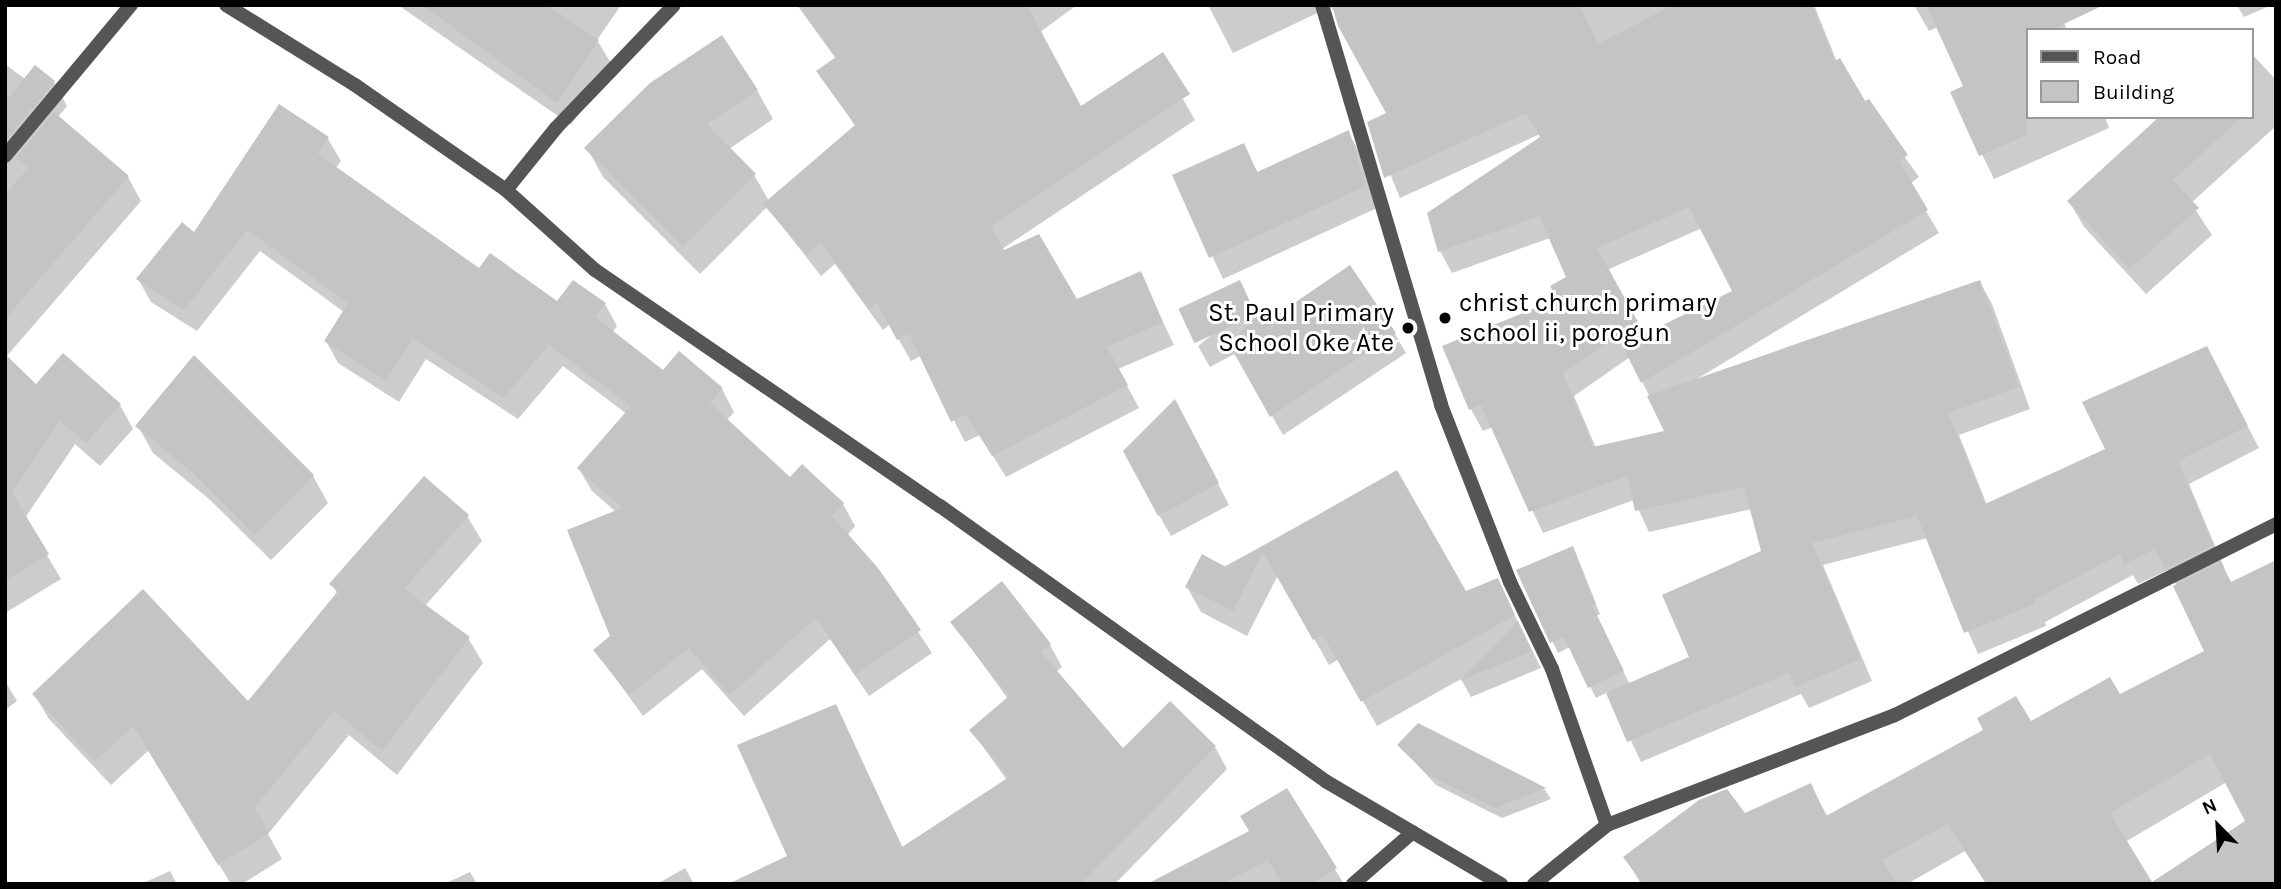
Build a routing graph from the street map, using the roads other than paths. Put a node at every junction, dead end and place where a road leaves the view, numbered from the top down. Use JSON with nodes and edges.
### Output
{"nodes":[{"id":1,"x":131,"y":5,"type":"edge"},
{"id":2,"x":226,"y":5,"type":"edge"},
{"id":3,"x":674,"y":5,"type":"edge"},
{"id":4,"x":1321,"y":5,"type":"edge"},
{"id":5,"x":5,"y":156,"type":"edge"},
{"id":6,"x":506,"y":190,"type":"junction"},
{"id":7,"x":2276,"y":524,"type":"edge"},
{"id":8,"x":1606,"y":825,"type":"junction"},
{"id":9,"x":1413,"y":832,"type":"junction"},
{"id":10,"x":1353,"y":884,"type":"edge"},
{"id":11,"x":1501,"y":884,"type":"edge"},
{"id":12,"x":1534,"y":884,"type":"edge"}],
"edges":[{"from":1,"to":5,"type":"street"},
{"from":2,"to":6,"type":"street"},
{"from":3,"to":6,"type":"street"},
{"from":4,"to":8,"type":"street"},
{"from":6,"to":9,"type":"street"},
{"from":7,"to":8,"type":"street"},
{"from":8,"to":12,"type":"street"},
{"from":9,"to":10,"type":"street"},
{"from":9,"to":11,"type":"street"}]}
